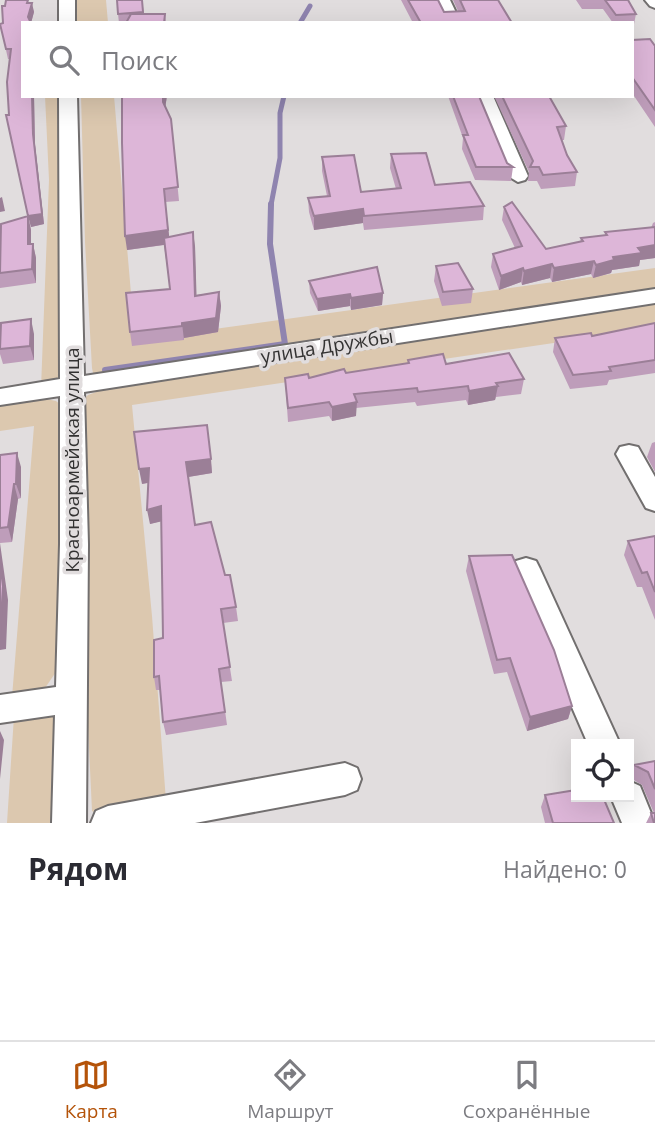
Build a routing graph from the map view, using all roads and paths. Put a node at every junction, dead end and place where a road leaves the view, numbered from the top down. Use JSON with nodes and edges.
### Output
{"nodes":[{"id":1,"x":67,"y":0,"type":"edge"},
{"id":2,"x":442,"y":0,"type":"edge"},
{"id":3,"x":67,"y":21,"type":"edge"},
{"id":4,"x":452,"y":21,"type":"edge"},
{"id":5,"x":68,"y":98,"type":"edge"},
{"id":6,"x":485,"y":98,"type":"edge"},
{"id":7,"x":518,"y":176,"type":"dead end"},
{"id":8,"x":655,"y":296,"type":"edge"},
{"id":9,"x":72,"y":386,"type":"junction"},
{"id":10,"x":0,"y":397,"type":"edge"},
{"id":11,"x":629,"y":454,"type":"dead end"},
{"id":12,"x":655,"y":500,"type":"edge"},
{"id":13,"x":526,"y":569,"type":"dead end"},
{"id":14,"x":71,"y":699,"type":"junction"},
{"id":15,"x":0,"y":709,"type":"edge"},
{"id":16,"x":602,"y":739,"type":"edge"},
{"id":17,"x":345,"y":779,"type":"dead end"},
{"id":18,"x":630,"y":802,"type":"edge"},
{"id":19,"x":69,"y":823,"type":"edge"},
{"id":20,"x":108,"y":823,"type":"edge"},
{"id":21,"x":639,"y":823,"type":"edge"}],
"edges":[{"from":1,"to":3,"type":"street"},
{"from":2,"to":4,"type":"street"},
{"from":5,"to":9,"type":"street","name":"Красноармейская улица"},
{"from":6,"to":7,"type":"street"},
{"from":8,"to":9,"type":"street","name":"улица Дружбы"},
{"from":9,"to":10,"type":"street","name":"улица Дружбы"},
{"from":9,"to":14,"type":"street","name":"Красноармейская улица"},
{"from":11,"to":12,"type":"street"},
{"from":13,"to":16,"type":"street"},
{"from":14,"to":15,"type":"street"},
{"from":14,"to":19,"type":"street","name":"Красноармейская улица"},
{"from":17,"to":20,"type":"street"},
{"from":18,"to":21,"type":"street"}]}
